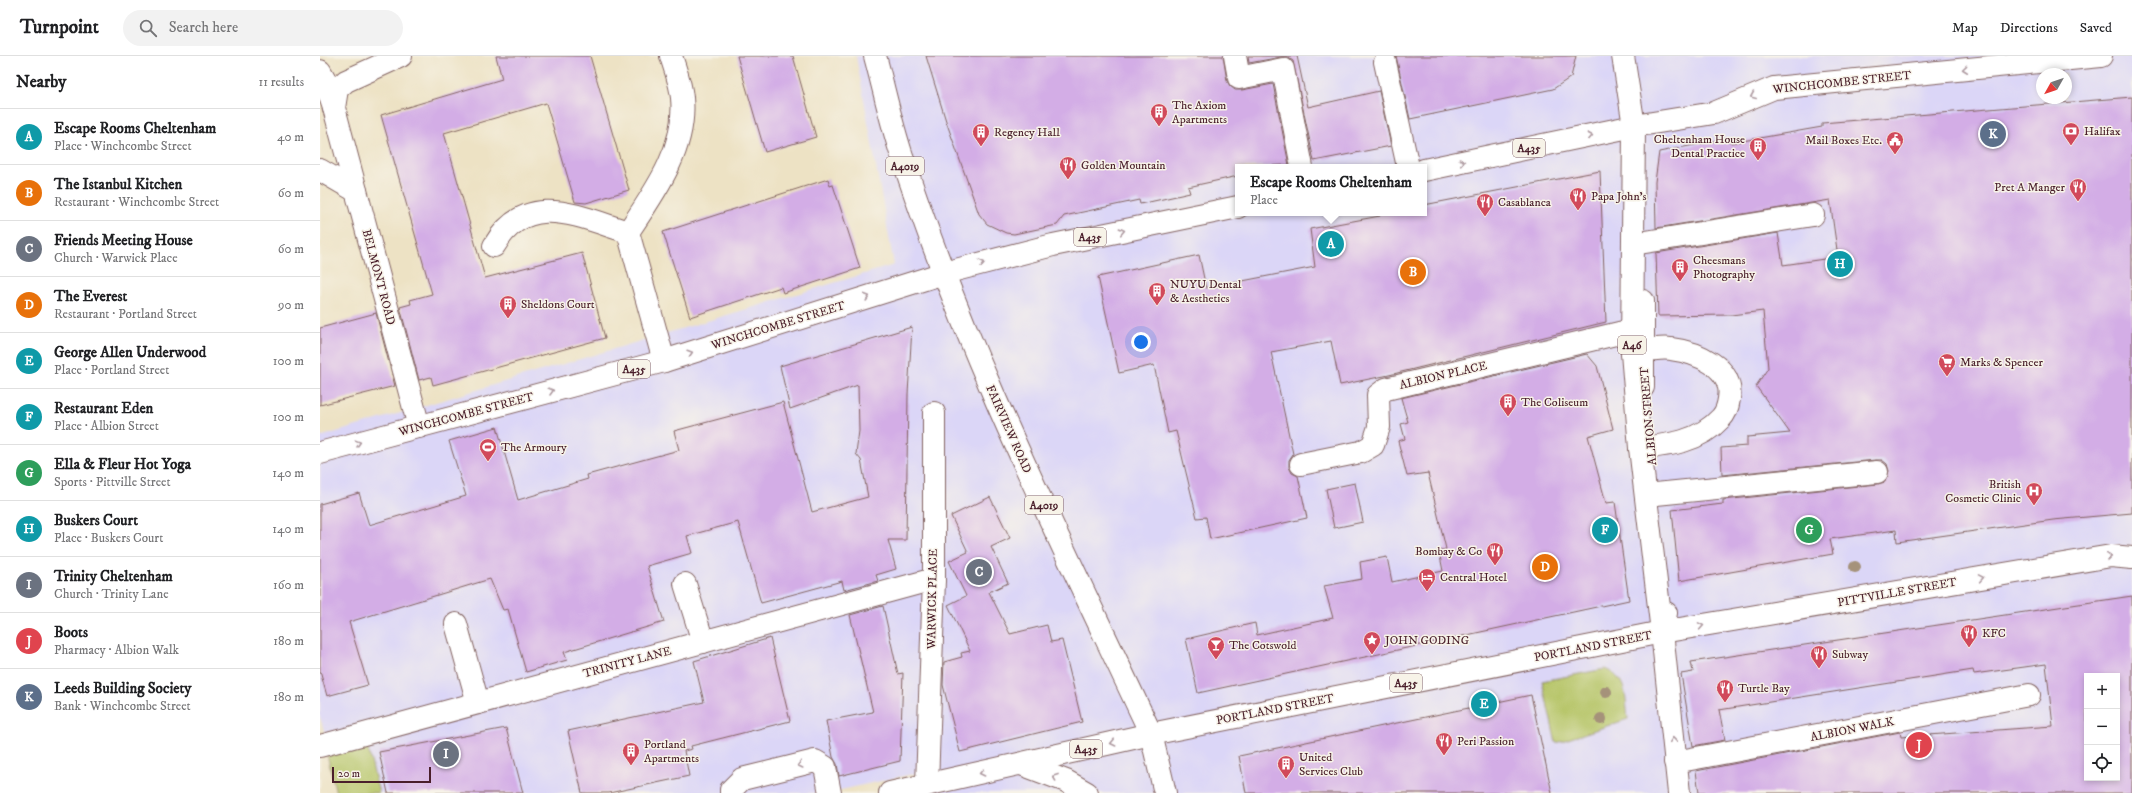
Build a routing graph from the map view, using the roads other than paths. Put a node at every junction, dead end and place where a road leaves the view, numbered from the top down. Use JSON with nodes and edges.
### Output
{"nodes":[{"id":1,"x":402,"y":56,"type":"edge"},
{"id":2,"x":671,"y":56,"type":"edge"},
{"id":3,"x":875,"y":56,"type":"edge"},
{"id":4,"x":1235,"y":56,"type":"edge"},
{"id":5,"x":1623,"y":56,"type":"edge"},
{"id":6,"x":1632,"y":56,"type":"edge"},
{"id":7,"x":2101,"y":56,"type":"edge"},
{"id":8,"x":1385,"y":62,"type":"dead end"},
{"id":9,"x":320,"y":71,"type":"edge"},
{"id":10,"x":336,"y":118,"type":"junction"},
{"id":11,"x":1634,"y":126,"type":"junction"},
{"id":12,"x":1301,"y":164,"type":"edge"},
{"id":13,"x":1407,"y":164,"type":"edge"},
{"id":14,"x":1427,"y":169,"type":"edge"},
{"id":15,"x":320,"y":170,"type":"edge"},
{"id":16,"x":356,"y":191,"type":"junction"},
{"id":17,"x":1235,"y":208,"type":"edge"},
{"id":18,"x":1813,"y":215,"type":"dead end"},
{"id":19,"x":628,"y":232,"type":"junction"},
{"id":20,"x":1638,"y":243,"type":"junction"},
{"id":21,"x":494,"y":246,"type":"dead end"},
{"id":22,"x":944,"y":273,"type":"junction"},
{"id":23,"x":1632,"y":330,"type":"junction"},
{"id":24,"x":1638,"y":352,"type":"junction"},
{"id":25,"x":664,"y":361,"type":"junction"},
{"id":26,"x":934,"y":413,"type":"dead end"},
{"id":27,"x":419,"y":427,"type":"junction"},
{"id":28,"x":1645,"y":448,"type":"junction"},
{"id":29,"x":320,"y":453,"type":"edge"},
{"id":30,"x":1301,"y":464,"type":"dead end"},
{"id":31,"x":1877,"y":472,"type":"dead end"},
{"id":32,"x":1651,"y":495,"type":"junction"},
{"id":33,"x":2132,"y":558,"type":"edge"},
{"id":34,"x":934,"y":579,"type":"junction"},
{"id":35,"x":685,"y":584,"type":"dead end"},
{"id":36,"x":456,"y":624,"type":"dead end"},
{"id":37,"x":1662,"y":632,"type":"junction"},
{"id":38,"x":703,"y":642,"type":"junction"},
{"id":39,"x":2029,"y":695,"type":"dead end"},
{"id":40,"x":478,"y":703,"type":"junction"},
{"id":41,"x":1151,"y":734,"type":"junction"},
{"id":42,"x":320,"y":746,"type":"edge"},
{"id":43,"x":1675,"y":762,"type":"junction"},
{"id":44,"x":1021,"y":764,"type":"junction"},
{"id":45,"x":927,"y":785,"type":"junction"},
{"id":46,"x":731,"y":793,"type":"edge"},
{"id":47,"x":830,"y":793,"type":"edge"},
{"id":48,"x":890,"y":793,"type":"edge"},
{"id":49,"x":1087,"y":793,"type":"edge"},
{"id":50,"x":1165,"y":793,"type":"edge"},
{"id":51,"x":1679,"y":793,"type":"edge"}],
"edges":[{"from":1,"to":10,"type":"main road"},
{"from":2,"to":19,"type":"main road"},
{"from":3,"to":22,"type":"main road","name":"FAIRVIEW ROAD","number":"A4019"},
{"from":4,"to":12,"type":"main road"},
{"from":5,"to":11,"type":"main road","name":"ALBION STREET","number":"A46"},
{"from":6,"to":11,"type":"main road","name":"ALBION STREET"},
{"from":7,"to":11,"type":"main road","name":"WINCHCOMBE STREET","one_way":true},
{"from":8,"to":13,"type":"main road"},
{"from":9,"to":10,"type":"main road","name":"BELMONT ROAD"},
{"from":10,"to":16,"type":"main road","name":"BELMONT ROAD"},
{"from":14,"to":11,"type":"main road","name":"WINCHCOMBE STREET","number":"A435","one_way":true},
{"from":11,"to":20,"type":"main road","name":"ALBION STREET","number":"A46"},
{"from":15,"to":16,"type":"main road"},
{"from":16,"to":27,"type":"main road","name":"BELMONT ROAD"},
{"from":22,"to":17,"type":"main road","name":"WINCHCOMBE STREET","number":"A435","one_way":true},
{"from":18,"to":20,"type":"main road"},
{"from":19,"to":21,"type":"main road"},
{"from":19,"to":25,"type":"main road"},
{"from":20,"to":23,"type":"main road","name":"ALBION STREET","number":"A46"},
{"from":20,"to":24,"type":"main road","name":"ALBION STREET"},
{"from":25,"to":22,"type":"main road","name":"WINCHCOMBE STREET","number":"A435","one_way":true},
{"from":22,"to":41,"type":"main road","name":"FAIRVIEW ROAD","number":"A4019"},
{"from":23,"to":24,"type":"main road","name":"ALBION STREET","number":"A46"},
{"from":23,"to":30,"type":"main road","name":"ALBION PLACE"},
{"from":24,"to":28,"type":"main road","name":"ALBION STREET","number":"A46"},
{"from":24,"to":28,"type":"main road"},
{"from":27,"to":25,"type":"main road","name":"WINCHCOMBE STREET","number":"A435","one_way":true},
{"from":26,"to":34,"type":"main road","name":"WARWICK PLACE"},
{"from":29,"to":27,"type":"main road","name":"WINCHCOMBE STREET","number":"A435","one_way":true},
{"from":28,"to":32,"type":"main road","name":"ALBION STREET","number":"A46"},
{"from":31,"to":32,"type":"main road"},
{"from":32,"to":37,"type":"main road","name":"ALBION STREET","number":"A46"},
{"from":37,"to":33,"type":"main road","name":"PITTVILLE STREET","one_way":true},
{"from":34,"to":38,"type":"main road","name":"TRINITY LANE"},
{"from":34,"to":45,"type":"main road","name":"WARWICK PLACE"},
{"from":35,"to":38,"type":"main road"},
{"from":36,"to":40,"type":"main road"},
{"from":37,"to":41,"type":"main road","name":"PORTLAND STREET","number":"A435"},
{"from":43,"to":37,"type":"main road","name":"ALBION STREET","one_way":true},
{"from":38,"to":40,"type":"main road","name":"TRINITY LANE"},
{"from":39,"to":43,"type":"main road","name":"ALBION WALK"},
{"from":40,"to":42,"type":"main road","name":"TRINITY LANE"},
{"from":41,"to":44,"type":"main road","name":"PORTLAND STREET","number":"A435","one_way":true},
{"from":41,"to":50,"type":"main road","name":"FAIRVIEW ROAD","number":"A4019"},
{"from":43,"to":51,"type":"main road","name":"ALBION STREET"},
{"from":44,"to":45,"type":"main road","name":"PORTLAND STREET","number":"A435","one_way":true},
{"from":49,"to":44,"type":"main road","one_way":true},
{"from":45,"to":48,"type":"main road","name":"PORTLAND STREET","number":"A435"},
{"from":47,"to":46,"type":"main road","one_way":true}]}
